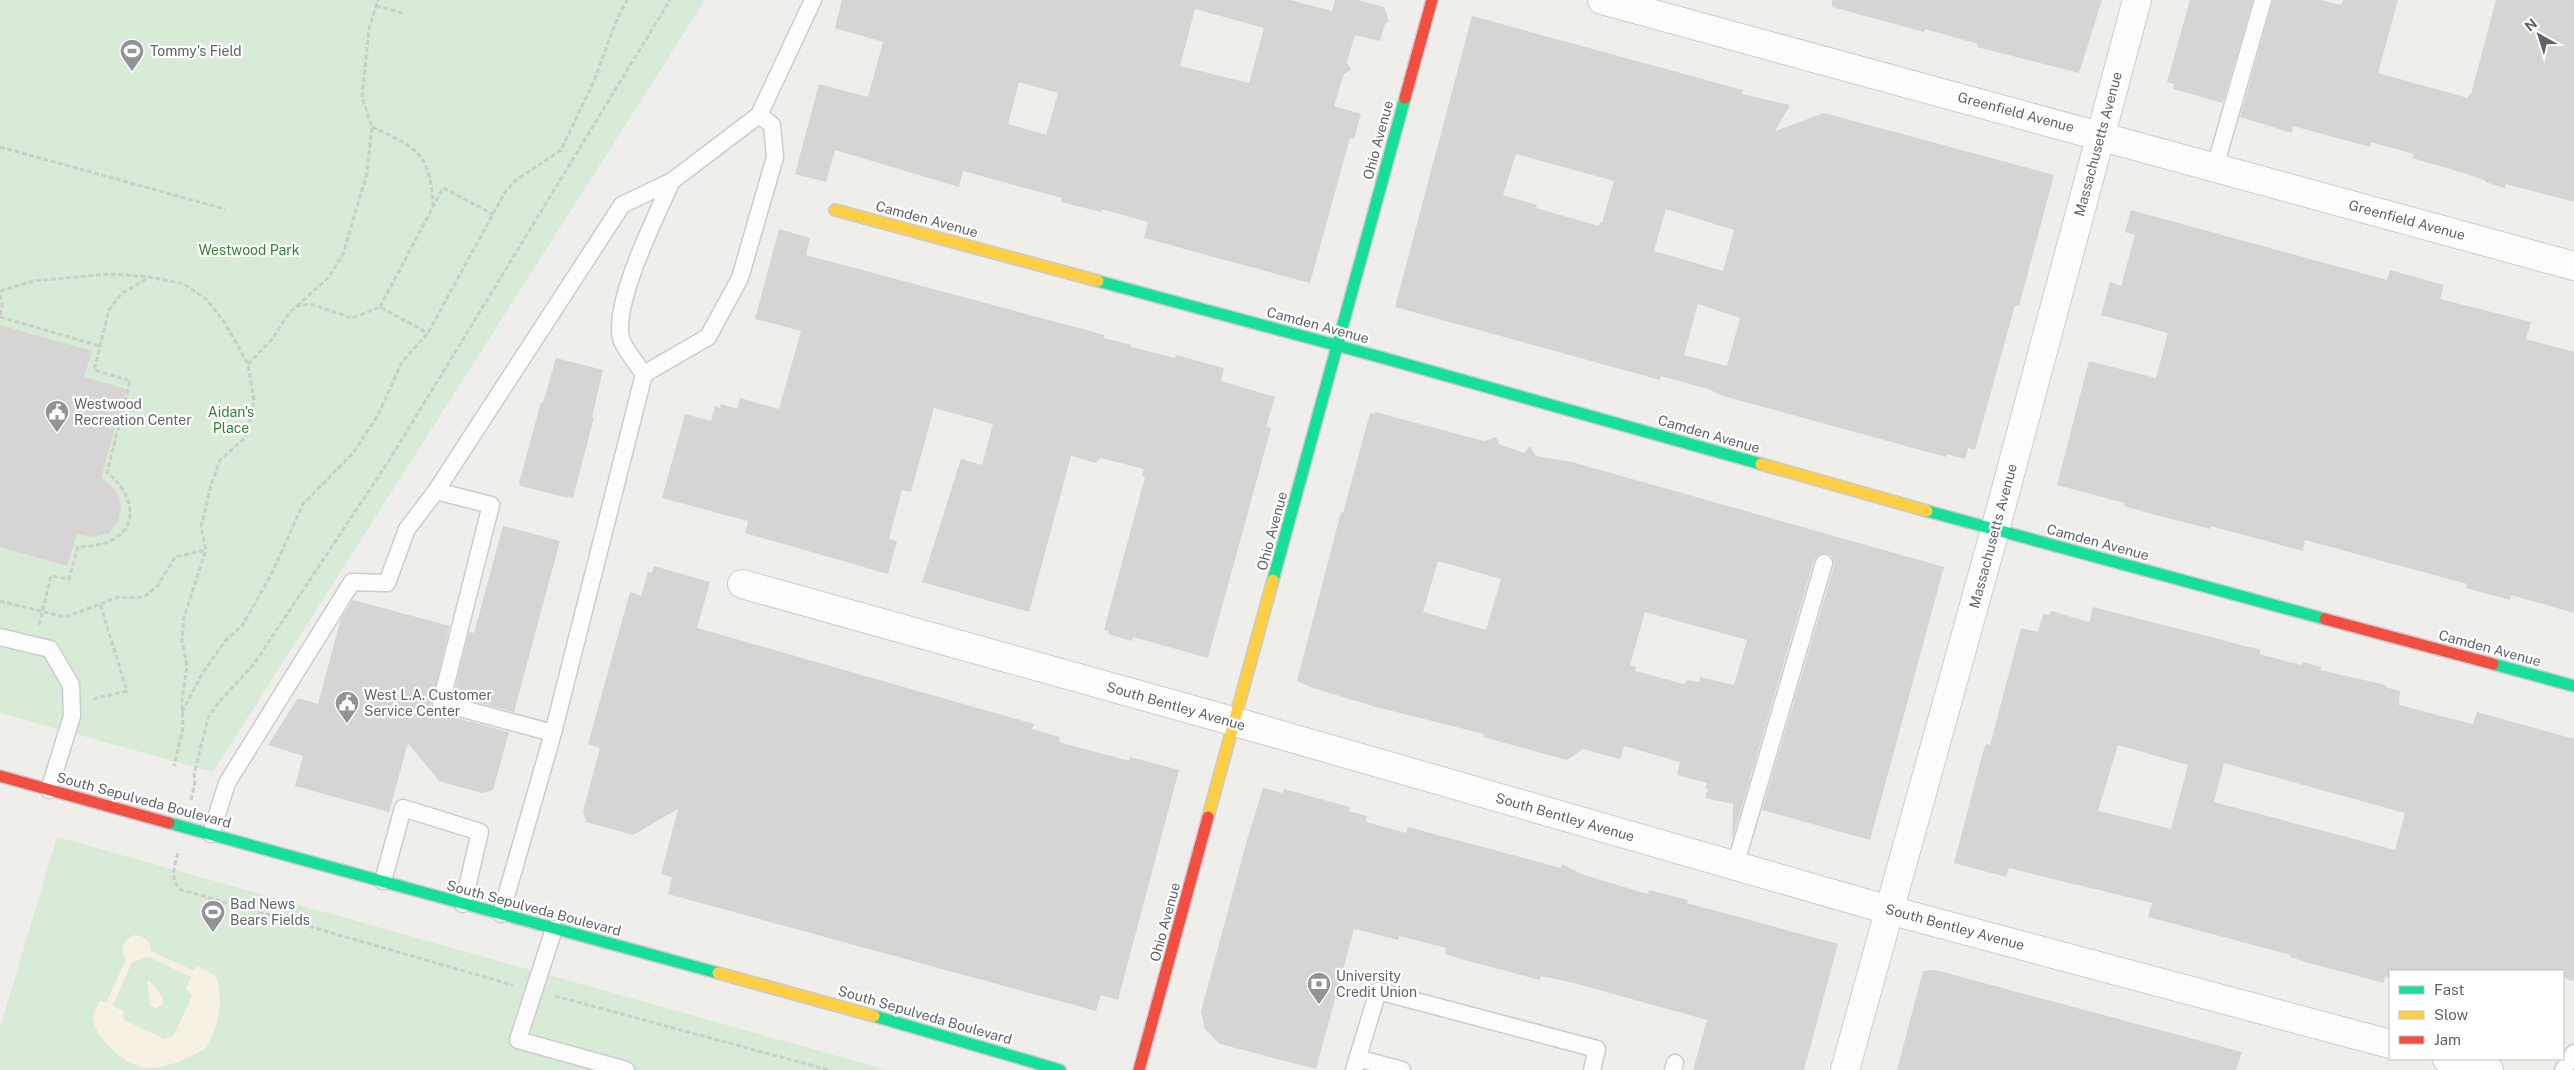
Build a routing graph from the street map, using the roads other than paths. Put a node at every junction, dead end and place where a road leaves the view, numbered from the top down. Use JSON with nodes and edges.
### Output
{"nodes":[{"id":1,"x":813,"y":0,"type":"edge"},
{"id":2,"x":1432,"y":0,"type":"edge"},
{"id":3,"x":1602,"y":0,"type":"edge"},
{"id":4,"x":2137,"y":0,"type":"edge"},
{"id":5,"x":2263,"y":0,"type":"edge"},
{"id":6,"x":758,"y":115,"type":"junction"},
{"id":7,"x":2100,"y":135,"type":"junction"},
{"id":8,"x":2215,"y":167,"type":"junction"},
{"id":9,"x":672,"y":181,"type":"junction"},
{"id":10,"x":835,"y":210,"type":"dead end"},
{"id":11,"x":2574,"y":266,"type":"edge"},
{"id":12,"x":1337,"y":345,"type":"junction"},
{"id":13,"x":644,"y":374,"type":"junction"},
{"id":14,"x":436,"y":491,"type":"junction"},
{"id":15,"x":1995,"y":530,"type":"junction"},
{"id":16,"x":1824,"y":563,"type":"dead end"},
{"id":17,"x":742,"y":584,"type":"dead end"},
{"id":18,"x":0,"y":636,"type":"edge"},
{"id":19,"x":2574,"y":686,"type":"edge"},
{"id":20,"x":1236,"y":722,"type":"junction"},
{"id":21,"x":553,"y":733,"type":"junction"},
{"id":22,"x":0,"y":776,"type":"edge"},
{"id":23,"x":49,"y":790,"type":"junction"},
{"id":24,"x":211,"y":834,"type":"junction"},
{"id":25,"x":1735,"y":866,"type":"junction"},
{"id":26,"x":383,"y":880,"type":"junction"},
{"id":27,"x":462,"y":904,"type":"junction"},
{"id":28,"x":1889,"y":910,"type":"junction"},
{"id":29,"x":501,"y":914,"type":"junction"},
{"id":30,"x":554,"y":929,"type":"junction"},
{"id":31,"x":2389,"y":1044,"type":"edge"},
{"id":32,"x":2574,"y":1053,"type":"edge"},
{"id":33,"x":2450,"y":1060,"type":"edge"},
{"id":34,"x":1355,"y":1064,"type":"edge"},
{"id":35,"x":626,"y":1070,"type":"edge"},
{"id":36,"x":1060,"y":1070,"type":"edge"},
{"id":37,"x":1139,"y":1070,"type":"edge"},
{"id":38,"x":1402,"y":1070,"type":"edge"},
{"id":39,"x":1592,"y":1070,"type":"edge"},
{"id":40,"x":1845,"y":1070,"type":"edge"},
{"id":41,"x":2488,"y":1070,"type":"edge"},
{"id":42,"x":2563,"y":1070,"type":"edge"}],
"edges":[{"from":1,"to":6,"type":"lane"},
{"from":2,"to":12,"type":"street","name":"Ohio Avenue"},
{"from":3,"to":7,"type":"street","name":"Greenfield Avenue"},
{"from":4,"to":7,"type":"street","name":"Massachusetts Avenue"},
{"from":5,"to":8,"type":"lane"},
{"from":6,"to":9,"type":"lane"},
{"from":6,"to":13,"type":"lane"},
{"from":7,"to":8,"type":"street","name":"Greenfield Avenue"},
{"from":7,"to":15,"type":"street","name":"Massachusetts Avenue"},
{"from":8,"to":11,"type":"street","name":"Greenfield Avenue"},
{"from":9,"to":13,"type":"lane"},
{"from":9,"to":14,"type":"lane"},
{"from":10,"to":12,"type":"street","name":"Camden Avenue"},
{"from":12,"to":15,"type":"street","name":"Camden Avenue"},
{"from":12,"to":20,"type":"street","name":"Ohio Avenue"},
{"from":13,"to":21,"type":"lane"},
{"from":14,"to":21,"type":"lane"},
{"from":14,"to":24,"type":"lane"},
{"from":15,"to":19,"type":"street","name":"Camden Avenue"},
{"from":15,"to":28,"type":"street","name":"Massachusetts Avenue"},
{"from":16,"to":25,"type":"lane"},
{"from":17,"to":20,"type":"street","name":"South Bentley Avenue"},
{"from":18,"to":23,"type":"lane"},
{"from":20,"to":25,"type":"street","name":"South Bentley Avenue"},
{"from":20,"to":37,"type":"street","name":"Ohio Avenue"},
{"from":21,"to":29,"type":"lane"},
{"from":22,"to":23,"type":"street","name":"South Sepulveda Boulevard"},
{"from":23,"to":24,"type":"street","name":"South Sepulveda Boulevard"},
{"from":24,"to":26,"type":"street","name":"South Sepulveda Boulevard"},
{"from":25,"to":28,"type":"street","name":"South Bentley Avenue"},
{"from":26,"to":27,"type":"street","name":"South Sepulveda Boulevard"},
{"from":26,"to":27,"type":"lane"},
{"from":27,"to":29,"type":"street","name":"South Sepulveda Boulevard"},
{"from":28,"to":31,"type":"street","name":"South Bentley Avenue"},
{"from":28,"to":40,"type":"street","name":"Massachusetts Avenue"},
{"from":29,"to":30,"type":"street","name":"South Sepulveda Boulevard"},
{"from":30,"to":35,"type":"lane"},
{"from":30,"to":36,"type":"street","name":"South Sepulveda Boulevard"},
{"from":32,"to":42,"type":"lane"},
{"from":33,"to":41,"type":"street"},
{"from":34,"to":38,"type":"lane"},
{"from":34,"to":39,"type":"lane"}]}
